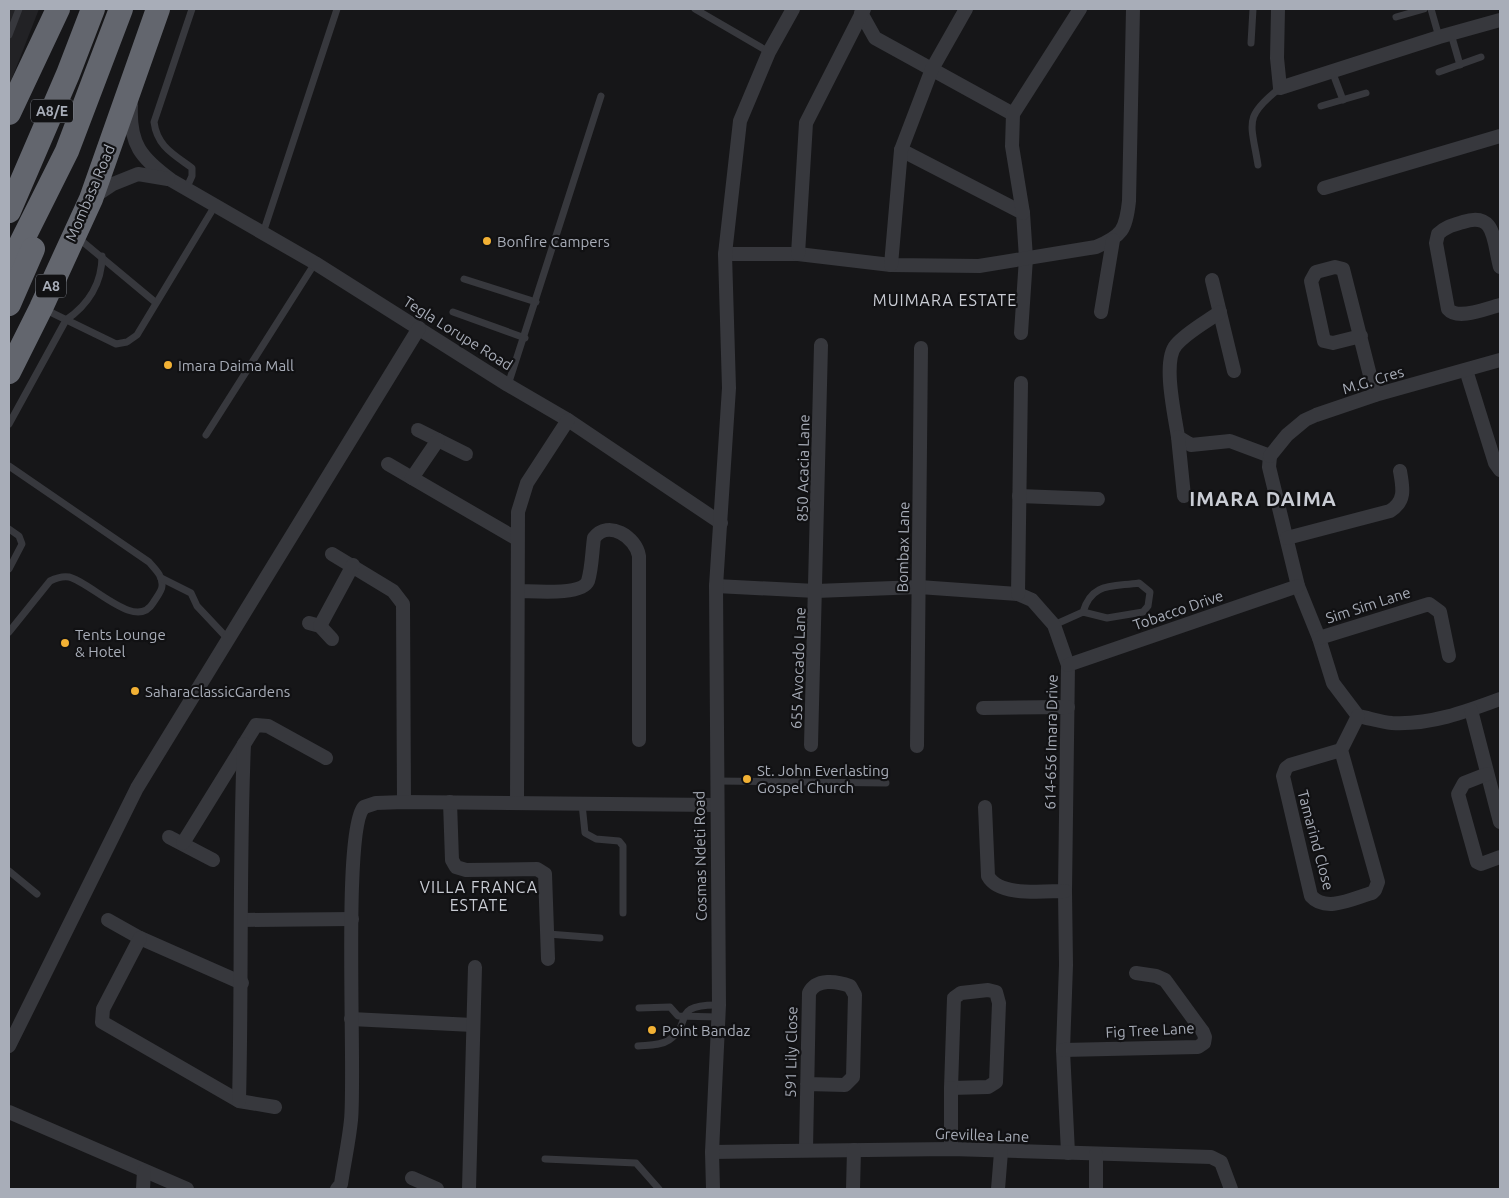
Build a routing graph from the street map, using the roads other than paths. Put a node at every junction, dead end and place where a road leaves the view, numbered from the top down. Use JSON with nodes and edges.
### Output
{"nodes":[{"id":1,"x":20,"y":9,"type":"edge"},
{"id":2,"x":58,"y":9,"type":"edge"},
{"id":3,"x":93,"y":9,"type":"edge"},
{"id":4,"x":121,"y":9,"type":"edge"},
{"id":5,"x":158,"y":9,"type":"edge"},
{"id":6,"x":192,"y":9,"type":"edge"},
{"id":7,"x":337,"y":9,"type":"edge"},
{"id":8,"x":695,"y":9,"type":"edge"},
{"id":9,"x":793,"y":9,"type":"edge"},
{"id":10,"x":966,"y":9,"type":"edge"},
{"id":11,"x":1080,"y":9,"type":"edge"},
{"id":12,"x":1133,"y":9,"type":"edge"},
{"id":13,"x":1253,"y":9,"type":"edge"},
{"id":14,"x":1278,"y":9,"type":"edge"},
{"id":15,"x":1424,"y":9,"type":"edge"},
{"id":16,"x":1432,"y":9,"type":"edge"},
{"id":17,"x":862,"y":11,"type":"edge"},
{"id":18,"x":1396,"y":17,"type":"dead end"},
{"id":19,"x":1500,"y":20,"type":"edge"},
{"id":20,"x":9,"y":34,"type":"edge"},
{"id":21,"x":1445,"y":35,"type":"junction"},
{"id":22,"x":1251,"y":43,"type":"dead end"},
{"id":23,"x":769,"y":52,"type":"junction"},
{"id":24,"x":1482,"y":58,"type":"dead end"},
{"id":25,"x":1460,"y":65,"type":"junction"},
{"id":26,"x":932,"y":69,"type":"junction"},
{"id":27,"x":1332,"y":71,"type":"junction"},
{"id":28,"x":1439,"y":72,"type":"dead end"},
{"id":29,"x":132,"y":86,"type":"junction"},
{"id":30,"x":1280,"y":88,"type":"junction"},
{"id":31,"x":1366,"y":93,"type":"dead end"},
{"id":32,"x":600,"y":96,"type":"dead end"},
{"id":33,"x":1343,"y":100,"type":"junction"},
{"id":34,"x":1321,"y":106,"type":"dead end"},
{"id":35,"x":9,"y":114,"type":"edge"},
{"id":36,"x":1013,"y":114,"type":"junction"},
{"id":37,"x":1500,"y":136,"type":"edge"},
{"id":38,"x":901,"y":150,"type":"junction"},
{"id":39,"x":67,"y":151,"type":"junction"},
{"id":40,"x":1258,"y":165,"type":"dead end"},
{"id":41,"x":172,"y":180,"type":"junction"},
{"id":42,"x":187,"y":187,"type":"junction"},
{"id":43,"x":1324,"y":188,"type":"dead end"},
{"id":44,"x":91,"y":199,"type":"junction"},
{"id":45,"x":216,"y":204,"type":"junction"},
{"id":46,"x":9,"y":211,"type":"edge"},
{"id":47,"x":1023,"y":212,"type":"junction"},
{"id":48,"x":263,"y":233,"type":"junction"},
{"id":49,"x":73,"y":234,"type":"junction"},
{"id":50,"x":1113,"y":240,"type":"junction"},
{"id":51,"x":725,"y":254,"type":"junction"},
{"id":52,"x":798,"y":254,"type":"junction"},
{"id":53,"x":102,"y":256,"type":"junction"},
{"id":54,"x":1026,"y":258,"type":"junction"},
{"id":55,"x":315,"y":263,"type":"junction"},
{"id":56,"x":891,"y":264,"type":"junction"},
{"id":57,"x":9,"y":267,"type":"edge"},
{"id":58,"x":1500,"y":267,"type":"edge"},
{"id":59,"x":464,"y":279,"type":"dead end"},
{"id":60,"x":1212,"y":280,"type":"dead end"},
{"id":61,"x":156,"y":302,"type":"junction"},
{"id":62,"x":536,"y":302,"type":"junction"},
{"id":63,"x":9,"y":304,"type":"edge"},
{"id":64,"x":1500,"y":305,"type":"edge"},
{"id":65,"x":41,"y":308,"type":"junction"},
{"id":66,"x":453,"y":312,"type":"dead end"},
{"id":67,"x":1101,"y":312,"type":"dead end"},
{"id":68,"x":1220,"y":312,"type":"junction"},
{"id":69,"x":66,"y":320,"type":"junction"},
{"id":70,"x":420,"y":328,"type":"junction"},
{"id":71,"x":1020,"y":333,"type":"dead end"},
{"id":72,"x":1361,"y":336,"type":"junction"},
{"id":73,"x":525,"y":338,"type":"junction"},
{"id":74,"x":821,"y":345,"type":"dead end"},
{"id":75,"x":921,"y":348,"type":"dead end"},
{"id":76,"x":1500,"y":360,"type":"edge"},
{"id":77,"x":1234,"y":370,"type":"dead end"},
{"id":78,"x":1466,"y":370,"type":"junction"},
{"id":79,"x":9,"y":372,"type":"edge"},
{"id":80,"x":1021,"y":383,"type":"dead end"},
{"id":81,"x":508,"y":385,"type":"junction"},
{"id":82,"x":1375,"y":396,"type":"junction"},
{"id":83,"x":568,"y":420,"type":"junction"},
{"id":84,"x":9,"y":424,"type":"edge"},
{"id":85,"x":418,"y":430,"type":"dead end"},
{"id":86,"x":206,"y":435,"type":"dead end"},
{"id":87,"x":1178,"y":437,"type":"junction"},
{"id":88,"x":438,"y":440,"type":"junction"},
{"id":89,"x":466,"y":454,"type":"dead end"},
{"id":90,"x":1270,"y":456,"type":"junction"},
{"id":91,"x":388,"y":464,"type":"dead end"},
{"id":92,"x":9,"y":466,"type":"edge"},
{"id":93,"x":1500,"y":470,"type":"edge"},
{"id":94,"x":1400,"y":471,"type":"dead end"},
{"id":95,"x":412,"y":478,"type":"junction"},
{"id":96,"x":1019,"y":496,"type":"junction"},
{"id":97,"x":1184,"y":496,"type":"dead end"},
{"id":98,"x":1098,"y":499,"type":"dead end"},
{"id":99,"x":721,"y":523,"type":"junction"},
{"id":100,"x":9,"y":529,"type":"edge"},
{"id":101,"x":1287,"y":538,"type":"junction"},
{"id":102,"x":517,"y":539,"type":"junction"},
{"id":103,"x":332,"y":554,"type":"dead end"},
{"id":104,"x":353,"y":565,"type":"junction"},
{"id":105,"x":9,"y":569,"type":"edge"},
{"id":106,"x":161,"y":578,"type":"junction"},
{"id":107,"x":716,"y":586,"type":"junction"},
{"id":108,"x":1298,"y":586,"type":"junction"},
{"id":109,"x":919,"y":587,"type":"junction"},
{"id":110,"x":518,"y":591,"type":"junction"},
{"id":111,"x":816,"y":592,"type":"junction"},
{"id":112,"x":1018,"y":594,"type":"junction"},
{"id":113,"x":1083,"y":612,"type":"junction"},
{"id":114,"x":1054,"y":625,"type":"junction"},
{"id":115,"x":9,"y":632,"type":"edge"},
{"id":116,"x":1319,"y":638,"type":"junction"},
{"id":117,"x":228,"y":639,"type":"junction"},
{"id":118,"x":332,"y":639,"type":"dead end"},
{"id":119,"x":1449,"y":656,"type":"dead end"},
{"id":120,"x":1068,"y":665,"type":"junction"},
{"id":121,"x":1500,"y":699,"type":"edge"},
{"id":122,"x":1068,"y":707,"type":"junction"},
{"id":123,"x":983,"y":708,"type":"dead end"},
{"id":124,"x":1471,"y":710,"type":"junction"},
{"id":125,"x":1358,"y":716,"type":"junction"},
{"id":126,"x":639,"y":740,"type":"dead end"},
{"id":127,"x":244,"y":744,"type":"junction"},
{"id":128,"x":812,"y":745,"type":"dead end"},
{"id":129,"x":917,"y":746,"type":"dead end"},
{"id":130,"x":1342,"y":750,"type":"junction"},
{"id":131,"x":326,"y":758,"type":"dead end"},
{"id":132,"x":1487,"y":774,"type":"junction"},
{"id":133,"x":716,"y":780,"type":"junction"},
{"id":134,"x":886,"y":783,"type":"dead end"},
{"id":135,"x":404,"y":802,"type":"junction"},
{"id":136,"x":450,"y":802,"type":"junction"},
{"id":137,"x":516,"y":802,"type":"junction"},
{"id":138,"x":582,"y":804,"type":"junction"},
{"id":139,"x":716,"y":806,"type":"junction"},
{"id":140,"x":985,"y":806,"type":"dead end"},
{"id":141,"x":1500,"y":822,"type":"edge"},
{"id":142,"x":169,"y":837,"type":"dead end"},
{"id":143,"x":183,"y":843,"type":"junction"},
{"id":144,"x":1500,"y":857,"type":"edge"},
{"id":145,"x":212,"y":860,"type":"dead end"},
{"id":146,"x":9,"y":871,"type":"edge"},
{"id":147,"x":1065,"y":891,"type":"junction"},
{"id":148,"x":37,"y":894,"type":"dead end"},
{"id":149,"x":623,"y":913,"type":"dead end"},
{"id":150,"x":108,"y":920,"type":"dead end"},
{"id":151,"x":242,"y":920,"type":"junction"},
{"id":152,"x":352,"y":920,"type":"junction"},
{"id":153,"x":548,"y":934,"type":"junction"},
{"id":154,"x":140,"y":938,"type":"junction"},
{"id":155,"x":600,"y":938,"type":"dead end"},
{"id":156,"x":548,"y":959,"type":"dead end"},
{"id":157,"x":475,"y":967,"type":"dead end"},
{"id":158,"x":1142,"y":974,"type":"dead end"},
{"id":159,"x":242,"y":983,"type":"junction"},
{"id":160,"x":639,"y":1008,"type":"dead end"},
{"id":161,"x":718,"y":1011,"type":"junction"},
{"id":162,"x":684,"y":1016,"type":"junction"},
{"id":163,"x":351,"y":1019,"type":"junction"},
{"id":164,"x":474,"y":1025,"type":"junction"},
{"id":165,"x":9,"y":1046,"type":"edge"},
{"id":166,"x":638,"y":1046,"type":"dead end"},
{"id":167,"x":1063,"y":1050,"type":"junction"},
{"id":168,"x":807,"y":1084,"type":"junction"},
{"id":169,"x":951,"y":1088,"type":"junction"},
{"id":170,"x":239,"y":1101,"type":"junction"},
{"id":171,"x":275,"y":1107,"type":"dead end"},
{"id":172,"x":9,"y":1112,"type":"edge"},
{"id":173,"x":806,"y":1149,"type":"junction"},
{"id":174,"x":951,"y":1149,"type":"junction"},
{"id":175,"x":854,"y":1150,"type":"junction"},
{"id":176,"x":712,"y":1152,"type":"junction"},
{"id":177,"x":1001,"y":1152,"type":"junction"},
{"id":178,"x":1068,"y":1153,"type":"junction"},
{"id":179,"x":1096,"y":1154,"type":"junction"},
{"id":180,"x":545,"y":1159,"type":"dead end"},
{"id":181,"x":144,"y":1171,"type":"junction"},
{"id":182,"x":412,"y":1178,"type":"dead end"},
{"id":183,"x":143,"y":1189,"type":"edge"},
{"id":184,"x":187,"y":1189,"type":"edge"},
{"id":185,"x":338,"y":1189,"type":"edge"},
{"id":186,"x":437,"y":1189,"type":"edge"},
{"id":187,"x":469,"y":1189,"type":"edge"},
{"id":188,"x":659,"y":1189,"type":"edge"},
{"id":189,"x":713,"y":1189,"type":"edge"},
{"id":190,"x":853,"y":1189,"type":"edge"},
{"id":191,"x":998,"y":1189,"type":"edge"},
{"id":192,"x":1096,"y":1189,"type":"edge"},
{"id":193,"x":1231,"y":1189,"type":"edge"}],
"edges":[{"from":1,"to":20,"type":"lane"},
{"from":2,"to":35,"type":"highway"},
{"from":3,"to":46,"type":"highway","number":"A8/E"},
{"from":4,"to":39,"type":"highway","number":"A8/E"},
{"from":5,"to":29,"type":"highway","name":"Mombasa Road","number":"A8"},
{"from":6,"to":42,"type":"lane"},
{"from":7,"to":48,"type":"lane"},
{"from":8,"to":23,"type":"lane"},
{"from":9,"to":23,"type":"street","name":"Cosmas Ndeti Road"},
{"from":10,"to":26,"type":"street"},
{"from":11,"to":36,"type":"street"},
{"from":12,"to":50,"type":"street"},
{"from":13,"to":22,"type":"lane"},
{"from":14,"to":30,"type":"street"},
{"from":15,"to":18,"type":"lane"},
{"from":16,"to":21,"type":"lane"},
{"from":17,"to":26,"type":"street"},
{"from":17,"to":52,"type":"street"},
{"from":19,"to":21,"type":"street"},
{"from":21,"to":25,"type":"lane"},
{"from":21,"to":27,"type":"street"},
{"from":23,"to":51,"type":"street","name":"Cosmas Ndeti Road"},
{"from":24,"to":25,"type":"lane"},
{"from":25,"to":28,"type":"lane"},
{"from":26,"to":36,"type":"street"},
{"from":26,"to":38,"type":"street"},
{"from":27,"to":30,"type":"street"},
{"from":27,"to":33,"type":"lane"},
{"from":29,"to":41,"type":"street","name":"Tegla Lorupe Road"},
{"from":29,"to":44,"type":"highway","name":"Mombasa Road","number":"A8"},
{"from":30,"to":40,"type":"lane"},
{"from":31,"to":33,"type":"lane"},
{"from":32,"to":62,"type":"lane"},
{"from":33,"to":34,"type":"lane"},
{"from":36,"to":47,"type":"street"},
{"from":37,"to":43,"type":"street"},
{"from":38,"to":47,"type":"street"},
{"from":38,"to":56,"type":"street"},
{"from":39,"to":57,"type":"highway","number":"A8/E"},
{"from":39,"to":63,"type":"highway"},
{"from":41,"to":42,"type":"street","name":"Tegla Lorupe Road"},
{"from":41,"to":44,"type":"street","name":"Tegla Lorupe Road"},
{"from":42,"to":45,"type":"street","name":"Tegla Lorupe Road"},
{"from":44,"to":49,"type":"highway","name":"Mombasa Road","number":"A8"},
{"from":45,"to":48,"type":"street","name":"Tegla Lorupe Road"},
{"from":45,"to":61,"type":"lane"},
{"from":47,"to":54,"type":"street"},
{"from":48,"to":55,"type":"street","name":"Tegla Lorupe Road"},
{"from":49,"to":53,"type":"lane"},
{"from":49,"to":65,"type":"highway","name":"Mombasa Road","number":"A8"},
{"from":50,"to":54,"type":"street"},
{"from":50,"to":67,"type":"street"},
{"from":51,"to":52,"type":"street"},
{"from":51,"to":99,"type":"street","name":"Cosmas Ndeti Road"},
{"from":52,"to":56,"type":"street"},
{"from":53,"to":61,"type":"lane"},
{"from":53,"to":69,"type":"lane"},
{"from":54,"to":56,"type":"street"},
{"from":54,"to":71,"type":"street"},
{"from":55,"to":70,"type":"street","name":"Tegla Lorupe Road"},
{"from":55,"to":86,"type":"lane"},
{"from":58,"to":64,"type":"street"},
{"from":59,"to":62,"type":"lane"},
{"from":60,"to":68,"type":"street"},
{"from":61,"to":69,"type":"lane"},
{"from":62,"to":73,"type":"lane"},
{"from":65,"to":69,"type":"lane"},
{"from":65,"to":79,"type":"highway","name":"Mombasa Road","number":"A8"},
{"from":66,"to":73,"type":"lane"},
{"from":68,"to":77,"type":"street"},
{"from":68,"to":87,"type":"street"},
{"from":69,"to":84,"type":"lane"},
{"from":70,"to":81,"type":"street","name":"Tegla Lorupe Road"},
{"from":70,"to":117,"type":"street"},
{"from":72,"to":72,"type":"street"},
{"from":72,"to":82,"type":"street"},
{"from":73,"to":81,"type":"lane"},
{"from":74,"to":111,"type":"street","name":"850 Acacia Lane"},
{"from":75,"to":109,"type":"street","name":"Bombax Lane"},
{"from":76,"to":78,"type":"street","name":"M.G. Cres"},
{"from":78,"to":82,"type":"street","name":"M.G. Cres"},
{"from":78,"to":93,"type":"street"},
{"from":80,"to":96,"type":"street"},
{"from":81,"to":83,"type":"street","name":"Tegla Lorupe Road"},
{"from":82,"to":90,"type":"street","name":"M.G. Cres"},
{"from":83,"to":99,"type":"street","name":"Tegla Lorupe Road"},
{"from":83,"to":102,"type":"street"},
{"from":85,"to":88,"type":"street"},
{"from":87,"to":90,"type":"street"},
{"from":87,"to":97,"type":"street"},
{"from":88,"to":89,"type":"street"},
{"from":88,"to":95,"type":"street"},
{"from":90,"to":101,"type":"street"},
{"from":91,"to":95,"type":"street"},
{"from":92,"to":106,"type":"lane"},
{"from":94,"to":101,"type":"street"},
{"from":95,"to":102,"type":"street"},
{"from":96,"to":98,"type":"street"},
{"from":96,"to":112,"type":"street"},
{"from":99,"to":107,"type":"street","name":"Cosmas Ndeti Road"},
{"from":100,"to":105,"type":"lane"},
{"from":101,"to":108,"type":"street"},
{"from":102,"to":110,"type":"street"},
{"from":103,"to":104,"type":"street"},
{"from":104,"to":118,"type":"street"},
{"from":104,"to":135,"type":"street"},
{"from":106,"to":115,"type":"lane"},
{"from":106,"to":117,"type":"lane"},
{"from":107,"to":111,"type":"street","name":"614-656 Imara Drive"},
{"from":107,"to":133,"type":"street","name":"Cosmas Ndeti Road"},
{"from":108,"to":116,"type":"street"},
{"from":108,"to":120,"type":"street","name":"Tobacco Drive"},
{"from":109,"to":111,"type":"street","name":"614-656 Imara Drive"},
{"from":109,"to":112,"type":"street","name":"614-656 Imara Drive"},
{"from":109,"to":129,"type":"street","name":"Bombax Lane"},
{"from":110,"to":126,"type":"street"},
{"from":110,"to":137,"type":"street"},
{"from":111,"to":128,"type":"street","name":"655 Avocado Lane"},
{"from":112,"to":114,"type":"street","name":"614-656 Imara Drive"},
{"from":113,"to":113,"type":"lane"},
{"from":113,"to":114,"type":"lane"},
{"from":114,"to":120,"type":"street","name":"614-656 Imara Drive"},
{"from":116,"to":119,"type":"street","name":"Sim Sim Lane"},
{"from":116,"to":125,"type":"street"},
{"from":117,"to":165,"type":"street"},
{"from":120,"to":122,"type":"street","name":"614-656 Imara Drive"},
{"from":121,"to":124,"type":"street"},
{"from":122,"to":123,"type":"street"},
{"from":122,"to":147,"type":"street","name":"614-656 Imara Drive"},
{"from":124,"to":125,"type":"street"},
{"from":124,"to":132,"type":"street"},
{"from":125,"to":130,"type":"street"},
{"from":127,"to":131,"type":"street"},
{"from":127,"to":143,"type":"street"},
{"from":127,"to":151,"type":"street"},
{"from":130,"to":130,"type":"street","name":"Tamarind Close"},
{"from":132,"to":141,"type":"street"},
{"from":132,"to":144,"type":"street"},
{"from":133,"to":134,"type":"lane"},
{"from":133,"to":139,"type":"street","name":"Cosmas Ndeti Road"},
{"from":135,"to":136,"type":"street"},
{"from":135,"to":152,"type":"street"},
{"from":136,"to":137,"type":"street"},
{"from":136,"to":153,"type":"street"},
{"from":137,"to":138,"type":"street"},
{"from":138,"to":139,"type":"street"},
{"from":138,"to":149,"type":"lane"},
{"from":139,"to":161,"type":"street","name":"Cosmas Ndeti Road"},
{"from":140,"to":147,"type":"street"},
{"from":142,"to":143,"type":"street"},
{"from":143,"to":145,"type":"street"},
{"from":146,"to":148,"type":"lane"},
{"from":147,"to":167,"type":"street","name":"614-656 Imara Drive"},
{"from":150,"to":154,"type":"street"},
{"from":151,"to":152,"type":"street"},
{"from":151,"to":159,"type":"street"},
{"from":152,"to":163,"type":"street"},
{"from":153,"to":155,"type":"lane"},
{"from":153,"to":156,"type":"street"},
{"from":154,"to":159,"type":"street"},
{"from":154,"to":170,"type":"street"},
{"from":157,"to":164,"type":"street"},
{"from":158,"to":167,"type":"street","name":"Fig Tree Lane"},
{"from":159,"to":170,"type":"street"},
{"from":160,"to":162,"type":"lane"},
{"from":161,"to":162,"type":"lane"},
{"from":161,"to":162,"type":"lane"},
{"from":161,"to":176,"type":"street","name":"Cosmas Ndeti Road"},
{"from":162,"to":166,"type":"lane"},
{"from":163,"to":164,"type":"street"},
{"from":163,"to":185,"type":"street"},
{"from":164,"to":187,"type":"street"},
{"from":167,"to":178,"type":"street","name":"614-656 Imara Drive"},
{"from":168,"to":168,"type":"street","name":"591 Lily Close"},
{"from":168,"to":173,"type":"street","name":"591 Lily Close"},
{"from":169,"to":169,"type":"street"},
{"from":169,"to":174,"type":"street"},
{"from":170,"to":171,"type":"street"},
{"from":172,"to":181,"type":"street"},
{"from":173,"to":175,"type":"street","name":"Grevillea Lane"},
{"from":173,"to":176,"type":"street","name":"Grevillea Lane"},
{"from":174,"to":175,"type":"street","name":"Grevillea Lane"},
{"from":174,"to":177,"type":"street","name":"Grevillea Lane"},
{"from":175,"to":190,"type":"street"},
{"from":176,"to":189,"type":"street","name":"Cosmas Ndeti Road"},
{"from":177,"to":178,"type":"street","name":"Grevillea Lane"},
{"from":177,"to":191,"type":"street"},
{"from":178,"to":179,"type":"street","name":"Grevillea Lane"},
{"from":179,"to":192,"type":"street"},
{"from":179,"to":193,"type":"street","name":"Grevillea Lane"},
{"from":180,"to":188,"type":"lane"},
{"from":181,"to":183,"type":"street"},
{"from":181,"to":184,"type":"street"},
{"from":182,"to":186,"type":"street"}]}
